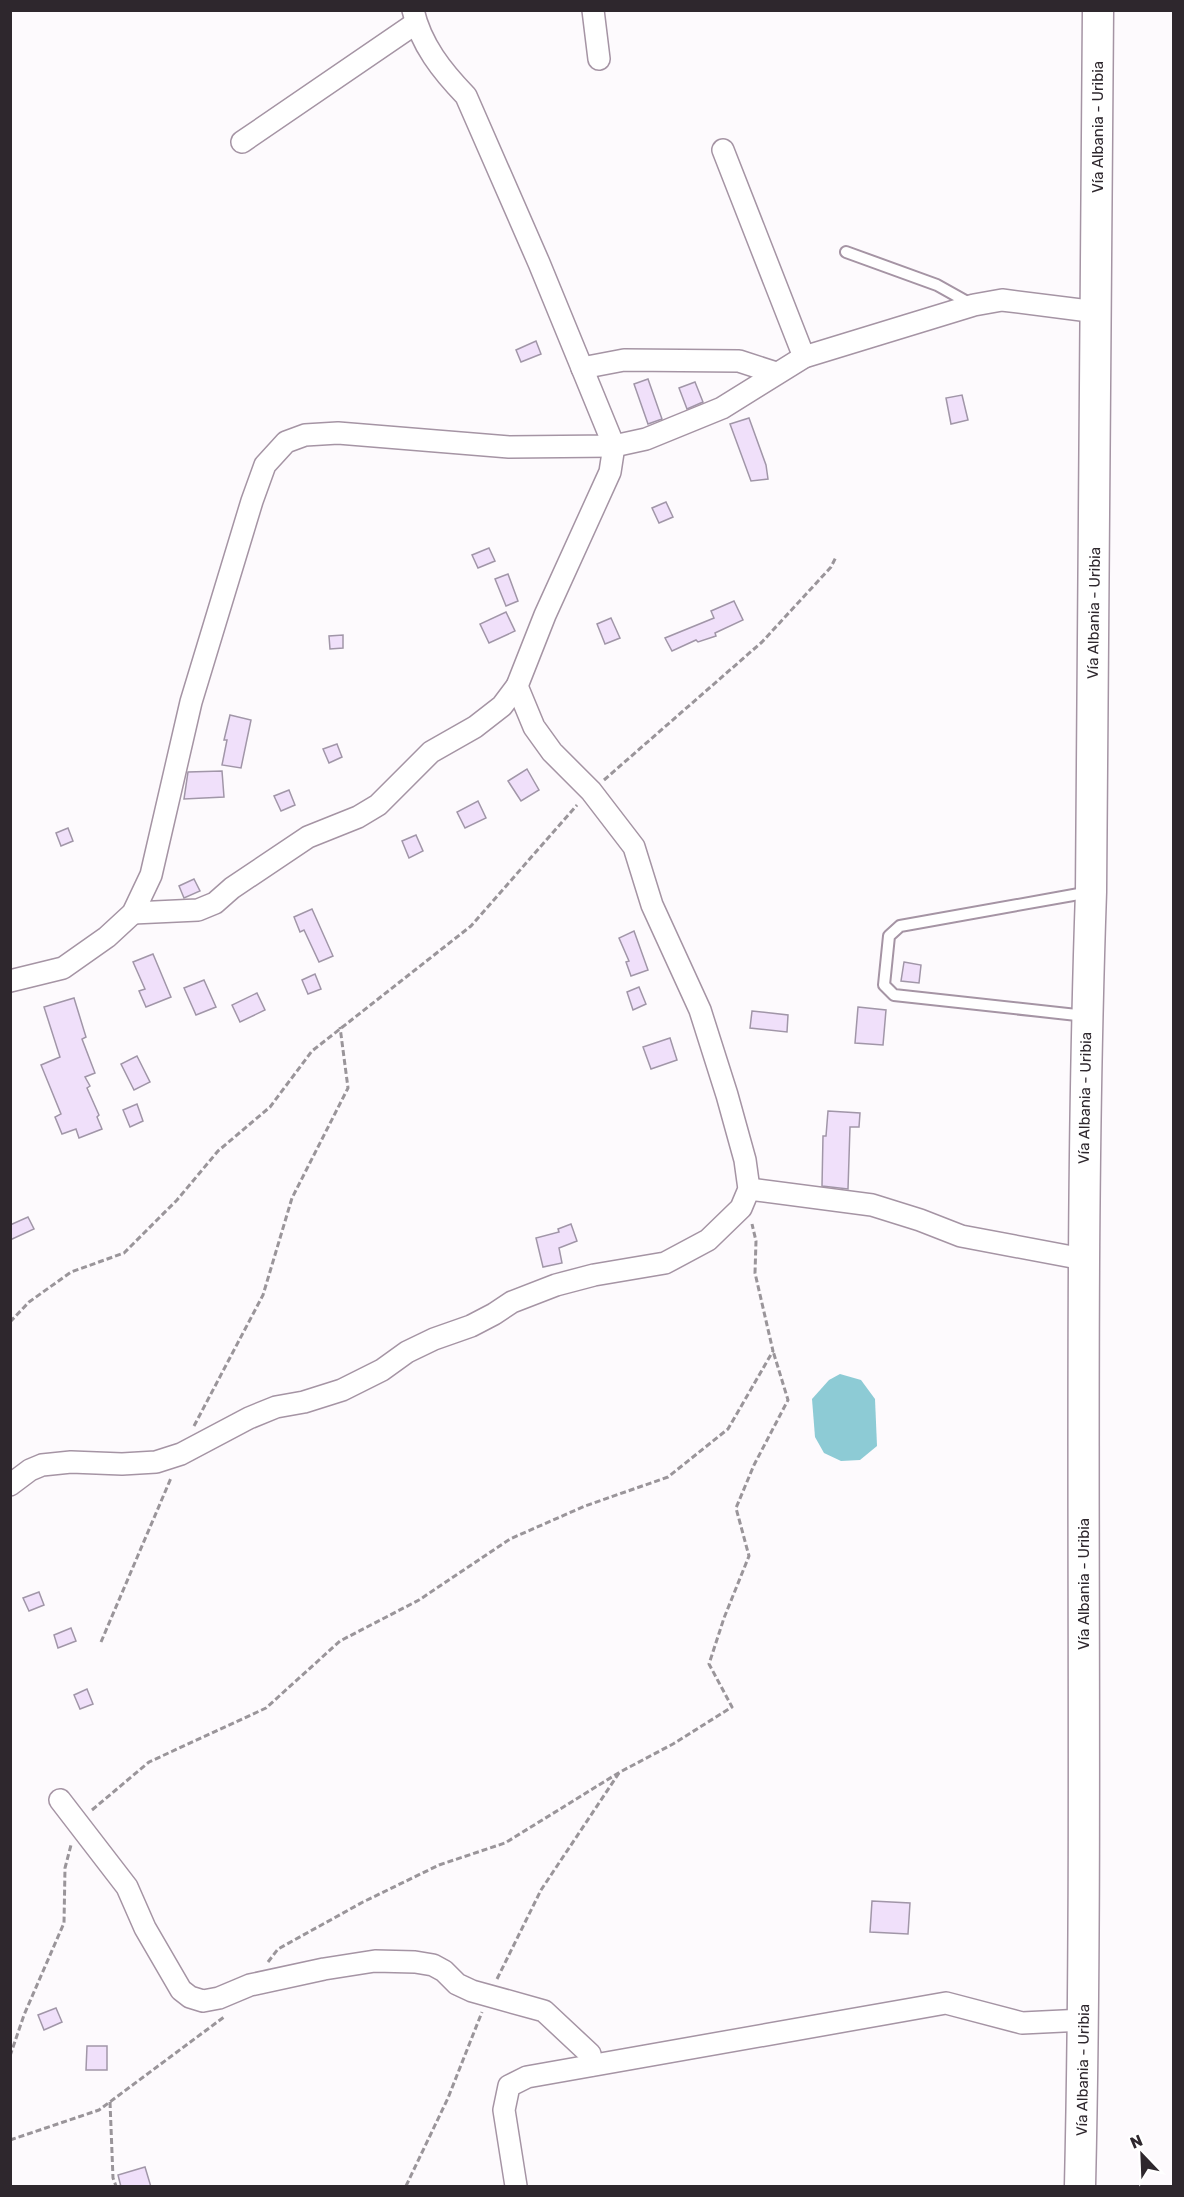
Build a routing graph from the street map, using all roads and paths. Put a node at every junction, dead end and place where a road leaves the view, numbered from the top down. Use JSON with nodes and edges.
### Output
{"nodes":[{"id":1,"x":593,"y":10,"type":"edge"},
{"id":2,"x":1098,"y":10,"type":"edge"},
{"id":3,"x":415,"y":17,"type":"edge"},
{"id":4,"x":599,"y":59,"type":"dead end"},
{"id":5,"x":242,"y":142,"type":"dead end"},
{"id":6,"x":723,"y":150,"type":"dead end"},
{"id":7,"x":846,"y":252,"type":"dead end"},
{"id":8,"x":974,"y":305,"type":"junction"},
{"id":9,"x":1097,"y":312,"type":"junction"},
{"id":10,"x":804,"y":357,"type":"junction"},
{"id":11,"x":582,"y":368,"type":"junction"},
{"id":12,"x":776,"y":373,"type":"junction"},
{"id":13,"x":614,"y":446,"type":"junction"},
{"id":14,"x":836,"y":557,"type":"dead end"},
{"id":15,"x":517,"y":686,"type":"junction"},
{"id":16,"x":591,"y":791,"type":"junction"},
{"id":17,"x":1091,"y":892,"type":"junction"},
{"id":18,"x":134,"y":913,"type":"junction"},
{"id":19,"x":10,"y":981,"type":"edge"},
{"id":20,"x":1086,"y":1016,"type":"junction"},
{"id":21,"x":340,"y":1027,"type":"junction"},
{"id":22,"x":745,"y":1198,"type":"junction"},
{"id":23,"x":1083,"y":1259,"type":"junction"},
{"id":24,"x":10,"y":1322,"type":"edge"},
{"id":25,"x":773,"y":1351,"type":"junction"},
{"id":26,"x":181,"y":1454,"type":"junction"},
{"id":27,"x":10,"y":1485,"type":"edge"},
{"id":28,"x":101,"y":1642,"type":"dead end"},
{"id":29,"x":620,"y":1772,"type":"junction"},
{"id":30,"x":60,"y":1800,"type":"dead end"},
{"id":31,"x":78,"y":1822,"type":"junction"},
{"id":32,"x":250,"y":1985,"type":"junction"},
{"id":33,"x":488,"y":1997,"type":"junction"},
{"id":34,"x":1084,"y":2020,"type":"junction"},
{"id":35,"x":10,"y":2056,"type":"edge"},
{"id":36,"x":592,"y":2065,"type":"junction"},
{"id":37,"x":110,"y":2102,"type":"junction"},
{"id":38,"x":10,"y":2140,"type":"edge"},
{"id":39,"x":116,"y":2187,"type":"edge"},
{"id":40,"x":406,"y":2187,"type":"edge"},
{"id":41,"x":516,"y":2187,"type":"edge"},
{"id":42,"x":1080,"y":2187,"type":"edge"}],
"edges":[{"from":1,"to":4,"type":"street"},
{"from":2,"to":9,"type":"main road","name":"Vía Albania - Uribia"},
{"from":3,"to":5,"type":"street"},
{"from":3,"to":11,"type":"street"},
{"from":6,"to":10,"type":"street"},
{"from":7,"to":8,"type":"lane"},
{"from":8,"to":9,"type":"street"},
{"from":8,"to":10,"type":"street"},
{"from":9,"to":17,"type":"main road","name":"Vía Albania - Uribia"},
{"from":10,"to":12,"type":"street"},
{"from":11,"to":12,"type":"street"},
{"from":11,"to":13,"type":"street"},
{"from":12,"to":13,"type":"street"},
{"from":13,"to":15,"type":"street"},
{"from":13,"to":18,"type":"street"},
{"from":14,"to":16,"type":"path"},
{"from":15,"to":16,"type":"street"},
{"from":15,"to":18,"type":"street"},
{"from":16,"to":21,"type":"path"},
{"from":16,"to":22,"type":"street"},
{"from":17,"to":20,"type":"main road","name":"Vía Albania - Uribia"},
{"from":17,"to":20,"type":"lane"},
{"from":18,"to":19,"type":"street"},
{"from":20,"to":23,"type":"main road","name":"Vía Albania - Uribia"},
{"from":21,"to":24,"type":"path"},
{"from":21,"to":26,"type":"path"},
{"from":22,"to":23,"type":"street"},
{"from":22,"to":25,"type":"path"},
{"from":22,"to":26,"type":"street"},
{"from":23,"to":34,"type":"main road","name":"Vía Albania - Uribia"},
{"from":25,"to":29,"type":"path"},
{"from":25,"to":31,"type":"path"},
{"from":26,"to":27,"type":"street"},
{"from":26,"to":28,"type":"path"},
{"from":29,"to":32,"type":"path"},
{"from":29,"to":33,"type":"path"},
{"from":30,"to":31,"type":"street"},
{"from":31,"to":32,"type":"street"},
{"from":31,"to":35,"type":"path"},
{"from":32,"to":33,"type":"street"},
{"from":32,"to":37,"type":"path"},
{"from":33,"to":36,"type":"street"},
{"from":33,"to":40,"type":"path"},
{"from":34,"to":36,"type":"street"},
{"from":34,"to":42,"type":"main road","name":"Vía Albania - Uribia"},
{"from":36,"to":41,"type":"street"},
{"from":37,"to":38,"type":"path"},
{"from":37,"to":39,"type":"path"}]}
